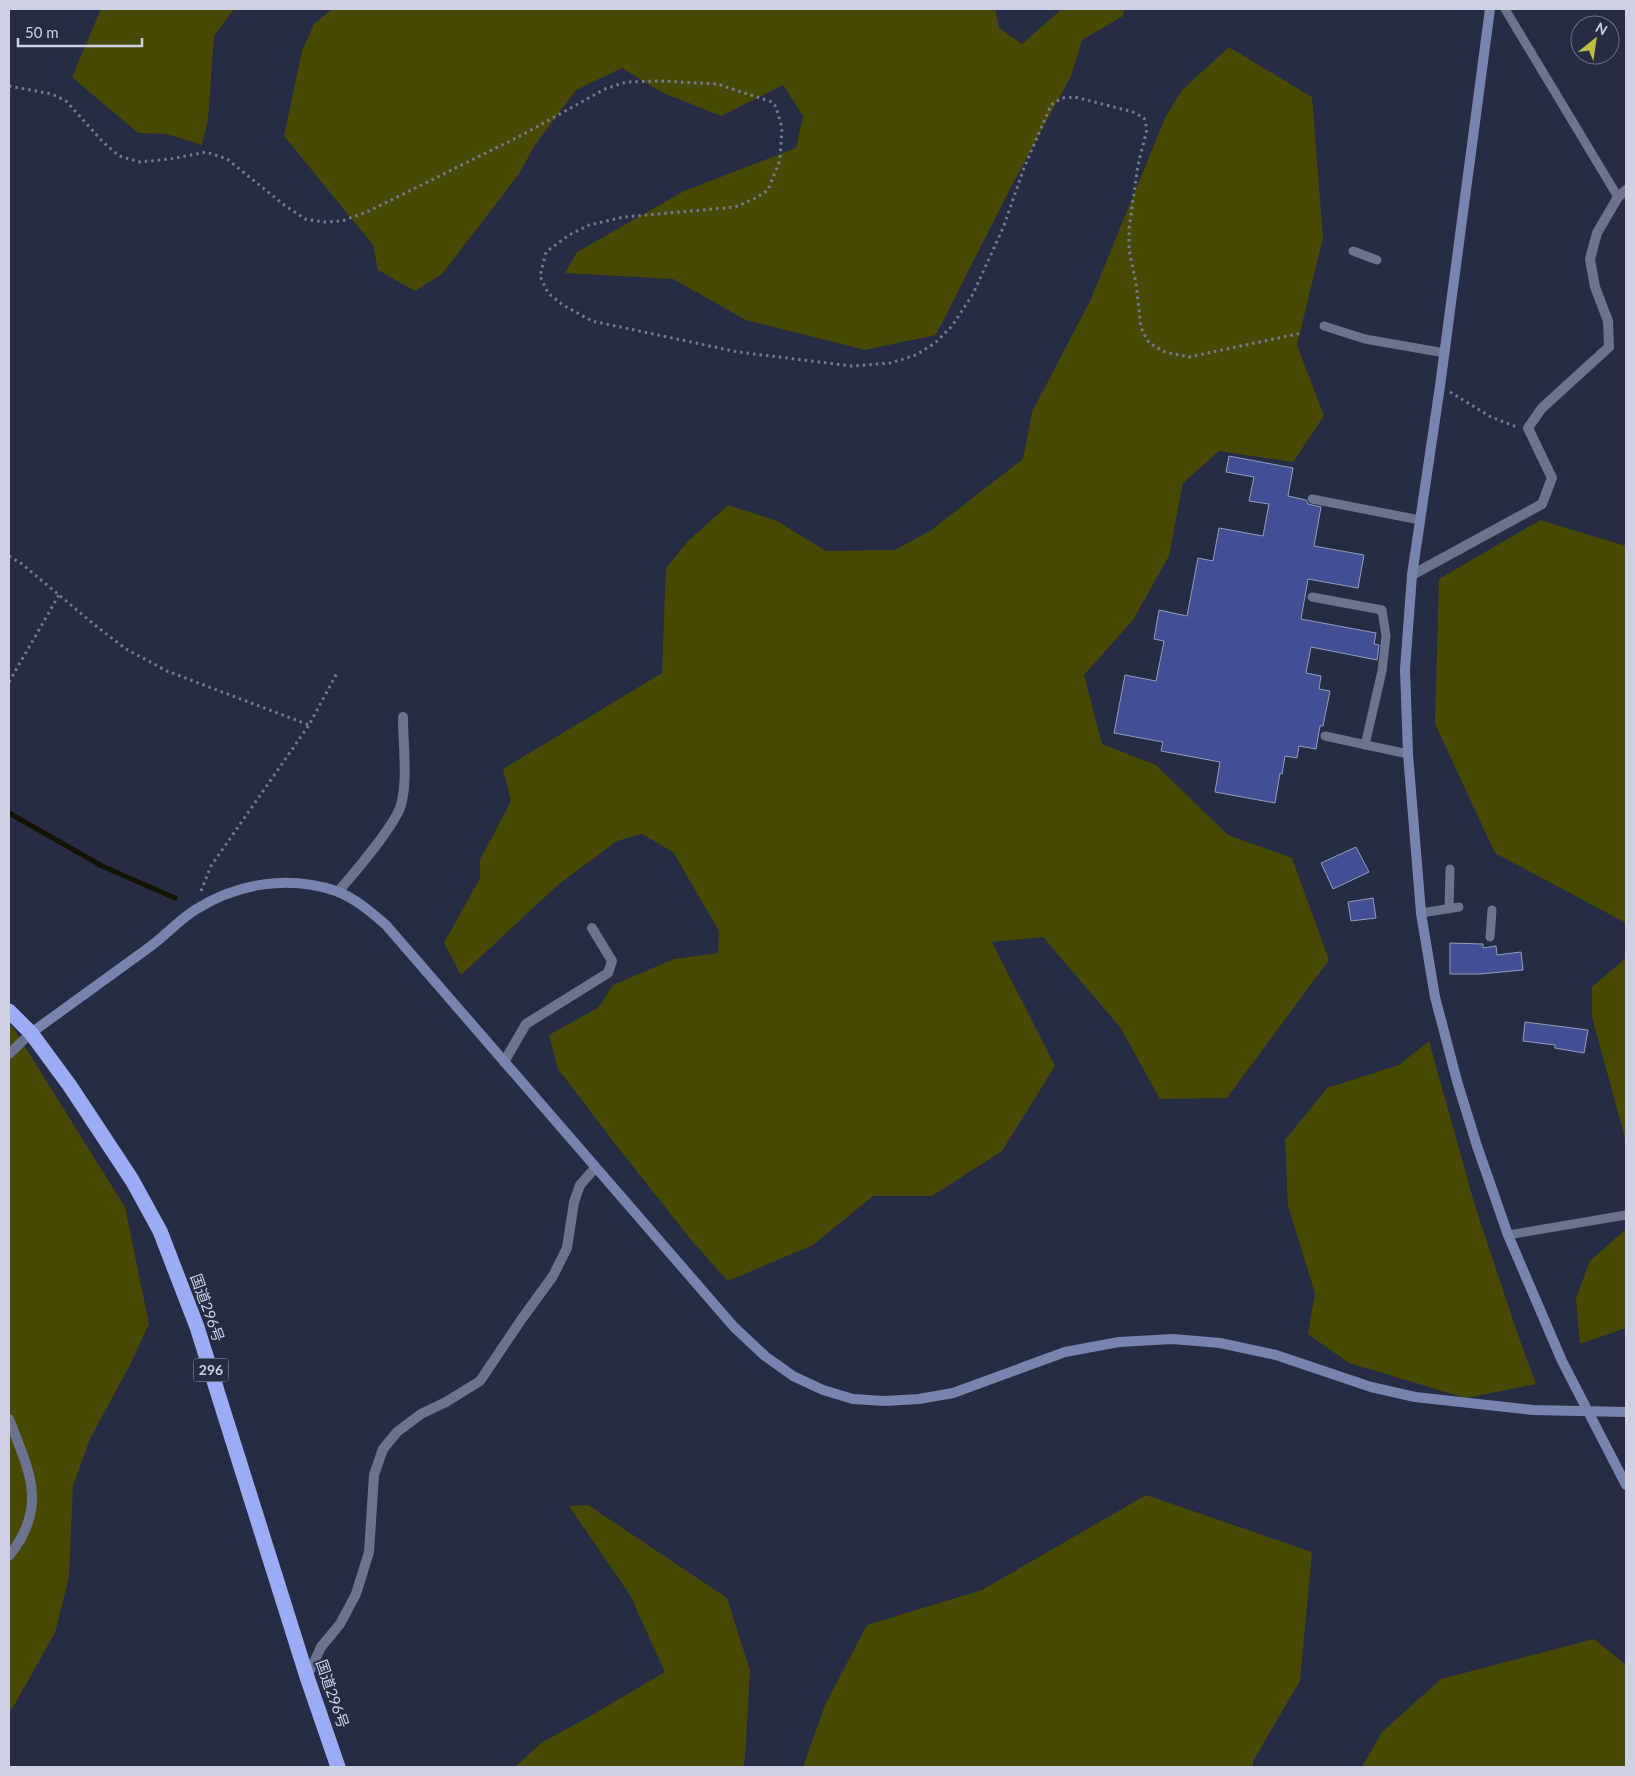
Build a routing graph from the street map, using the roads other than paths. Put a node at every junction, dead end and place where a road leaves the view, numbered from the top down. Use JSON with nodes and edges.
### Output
{"nodes":[{"id":1,"x":1490,"y":9,"type":"edge"},
{"id":2,"x":1505,"y":9,"type":"edge"},
{"id":3,"x":1622,"y":193,"type":"edge"},
{"id":4,"x":1353,"y":251,"type":"dead end"},
{"id":5,"x":1377,"y":260,"type":"dead end"},
{"id":6,"x":1324,"y":326,"type":"dead end"},
{"id":7,"x":1445,"y":353,"type":"junction"},
{"id":8,"x":1312,"y":499,"type":"dead end"},
{"id":9,"x":1420,"y":520,"type":"junction"},
{"id":10,"x":1412,"y":575,"type":"junction"},
{"id":11,"x":1312,"y":597,"type":"dead end"},
{"id":12,"x":403,"y":717,"type":"dead end"},
{"id":13,"x":1325,"y":736,"type":"dead end"},
{"id":14,"x":1365,"y":745,"type":"junction"},
{"id":15,"x":1408,"y":754,"type":"junction"},
{"id":16,"x":1450,"y":869,"type":"dead end"},
{"id":17,"x":338,"y":892,"type":"junction"},
{"id":18,"x":1458,"y":907,"type":"dead end"},
{"id":19,"x":1449,"y":909,"type":"junction"},
{"id":20,"x":1492,"y":910,"type":"dead end"},
{"id":21,"x":1421,"y":913,"type":"junction"},
{"id":22,"x":592,"y":928,"type":"dead end"},
{"id":23,"x":1490,"y":937,"type":"dead end"},
{"id":24,"x":9,"y":1010,"type":"edge"},
{"id":25,"x":31,"y":1033,"type":"junction"},
{"id":26,"x":9,"y":1054,"type":"edge"},
{"id":27,"x":504,"y":1062,"type":"junction"},
{"id":28,"x":595,"y":1168,"type":"junction"},
{"id":29,"x":1626,"y":1215,"type":"edge"},
{"id":30,"x":1508,"y":1235,"type":"junction"},
{"id":31,"x":1626,"y":1412,"type":"edge"},
{"id":32,"x":9,"y":1419,"type":"edge"},
{"id":33,"x":1626,"y":1485,"type":"edge"},
{"id":34,"x":9,"y":1556,"type":"edge"},
{"id":35,"x":307,"y":1677,"type":"junction"},
{"id":36,"x":338,"y":1767,"type":"edge"}],
"edges":[{"from":1,"to":7,"type":"street"},
{"from":2,"to":3,"type":"lane"},
{"from":3,"to":10,"type":"street"},
{"from":4,"to":5,"type":"lane"},
{"from":6,"to":7,"type":"lane"},
{"from":7,"to":9,"type":"street"},
{"from":8,"to":9,"type":"lane"},
{"from":9,"to":10,"type":"street"},
{"from":10,"to":15,"type":"street"},
{"from":11,"to":14,"type":"lane"},
{"from":12,"to":17,"type":"street"},
{"from":13,"to":14,"type":"lane"},
{"from":14,"to":15,"type":"lane"},
{"from":15,"to":21,"type":"street"},
{"from":16,"to":19,"type":"lane"},
{"from":17,"to":25,"type":"street"},
{"from":17,"to":27,"type":"street"},
{"from":18,"to":19,"type":"lane"},
{"from":19,"to":21,"type":"lane"},
{"from":20,"to":23,"type":"lane"},
{"from":21,"to":30,"type":"street"},
{"from":22,"to":27,"type":"street"},
{"from":24,"to":25,"type":"highway","name":"国道296号","number":"296"},
{"from":25,"to":26,"type":"street"},
{"from":25,"to":35,"type":"highway","name":"国道296号","number":"296"},
{"from":27,"to":28,"type":"street"},
{"from":28,"to":31,"type":"street"},
{"from":28,"to":35,"type":"street"},
{"from":29,"to":30,"type":"lane"},
{"from":30,"to":33,"type":"street"},
{"from":32,"to":34,"type":"street"},
{"from":35,"to":36,"type":"highway","name":"国道296号","number":"296"}]}
